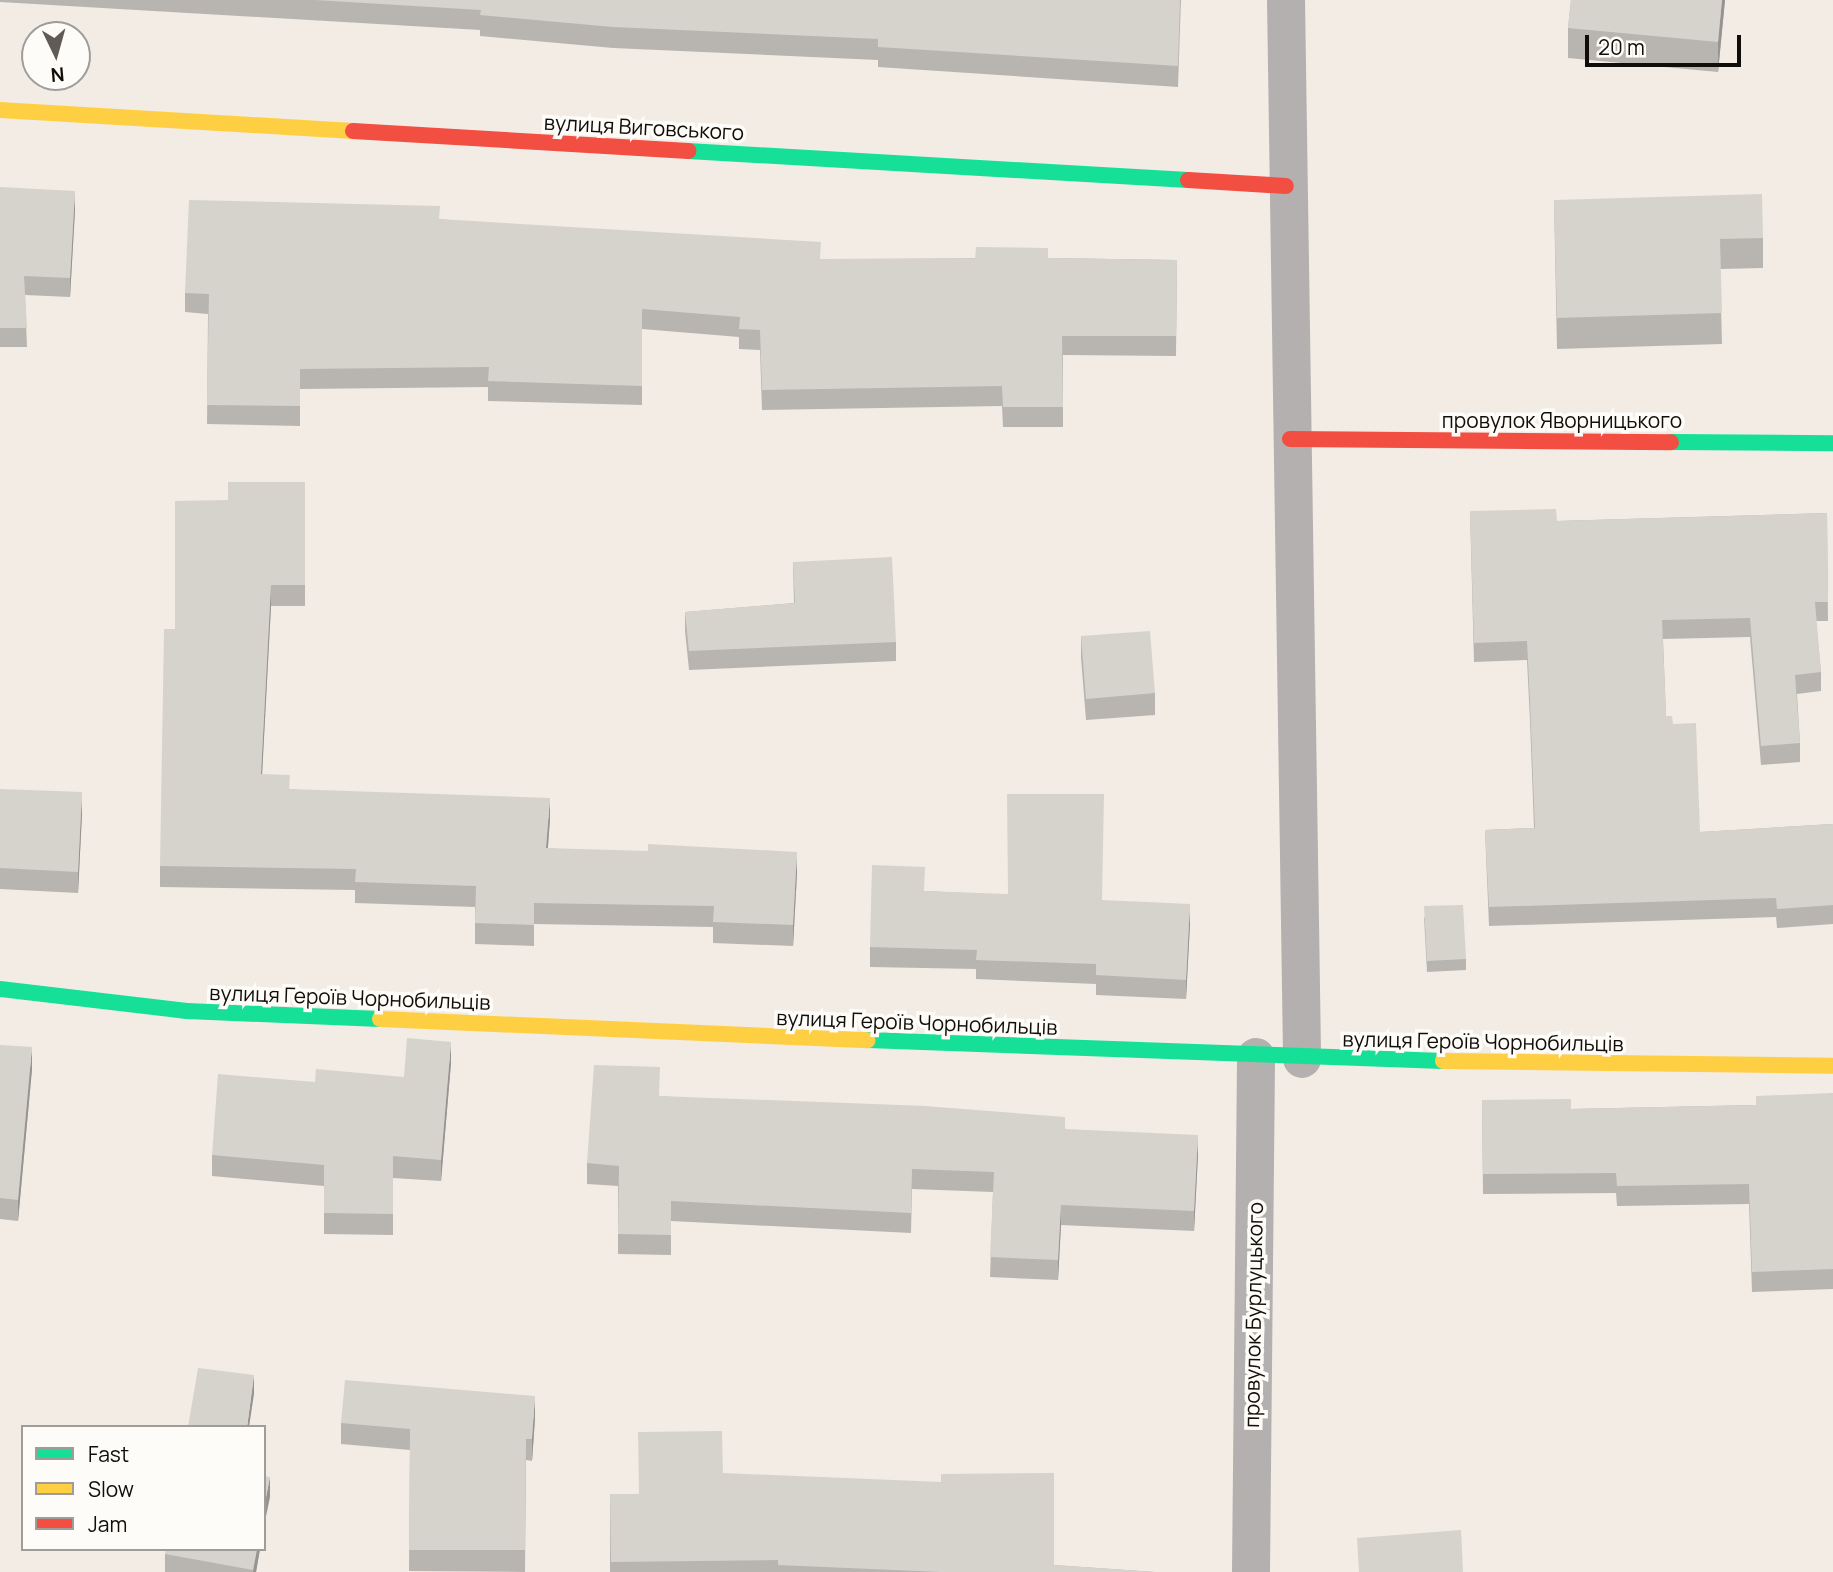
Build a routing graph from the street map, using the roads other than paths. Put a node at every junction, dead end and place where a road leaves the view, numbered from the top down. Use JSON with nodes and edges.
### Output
{"nodes":[{"id":1,"x":1286,"y":0,"type":"edge"},
{"id":2,"x":0,"y":110,"type":"edge"},
{"id":3,"x":1286,"y":186,"type":"junction"},
{"id":4,"x":1290,"y":439,"type":"junction"},
{"id":5,"x":1833,"y":443,"type":"edge"},
{"id":6,"x":0,"y":989,"type":"edge"},
{"id":7,"x":1256,"y":1057,"type":"junction"},
{"id":8,"x":1302,"y":1059,"type":"junction"},
{"id":9,"x":1833,"y":1066,"type":"edge"},
{"id":10,"x":1251,"y":1572,"type":"edge"}],
"edges":[{"from":1,"to":3,"type":"street"},
{"from":2,"to":3,"type":"street","name":"вулиця Виговського"},
{"from":3,"to":4,"type":"street"},
{"from":4,"to":5,"type":"street","name":"провулок Яворницького"},
{"from":4,"to":8,"type":"street"},
{"from":6,"to":7,"type":"street","name":"вулиця Героїв Чорнобильців"},
{"from":7,"to":8,"type":"street","name":"вулиця Героїв Чорнобильців"},
{"from":7,"to":10,"type":"street","name":"провулок Бурлуцького"},
{"from":8,"to":9,"type":"street","name":"вулиця Героїв Чорнобильців"}]}
